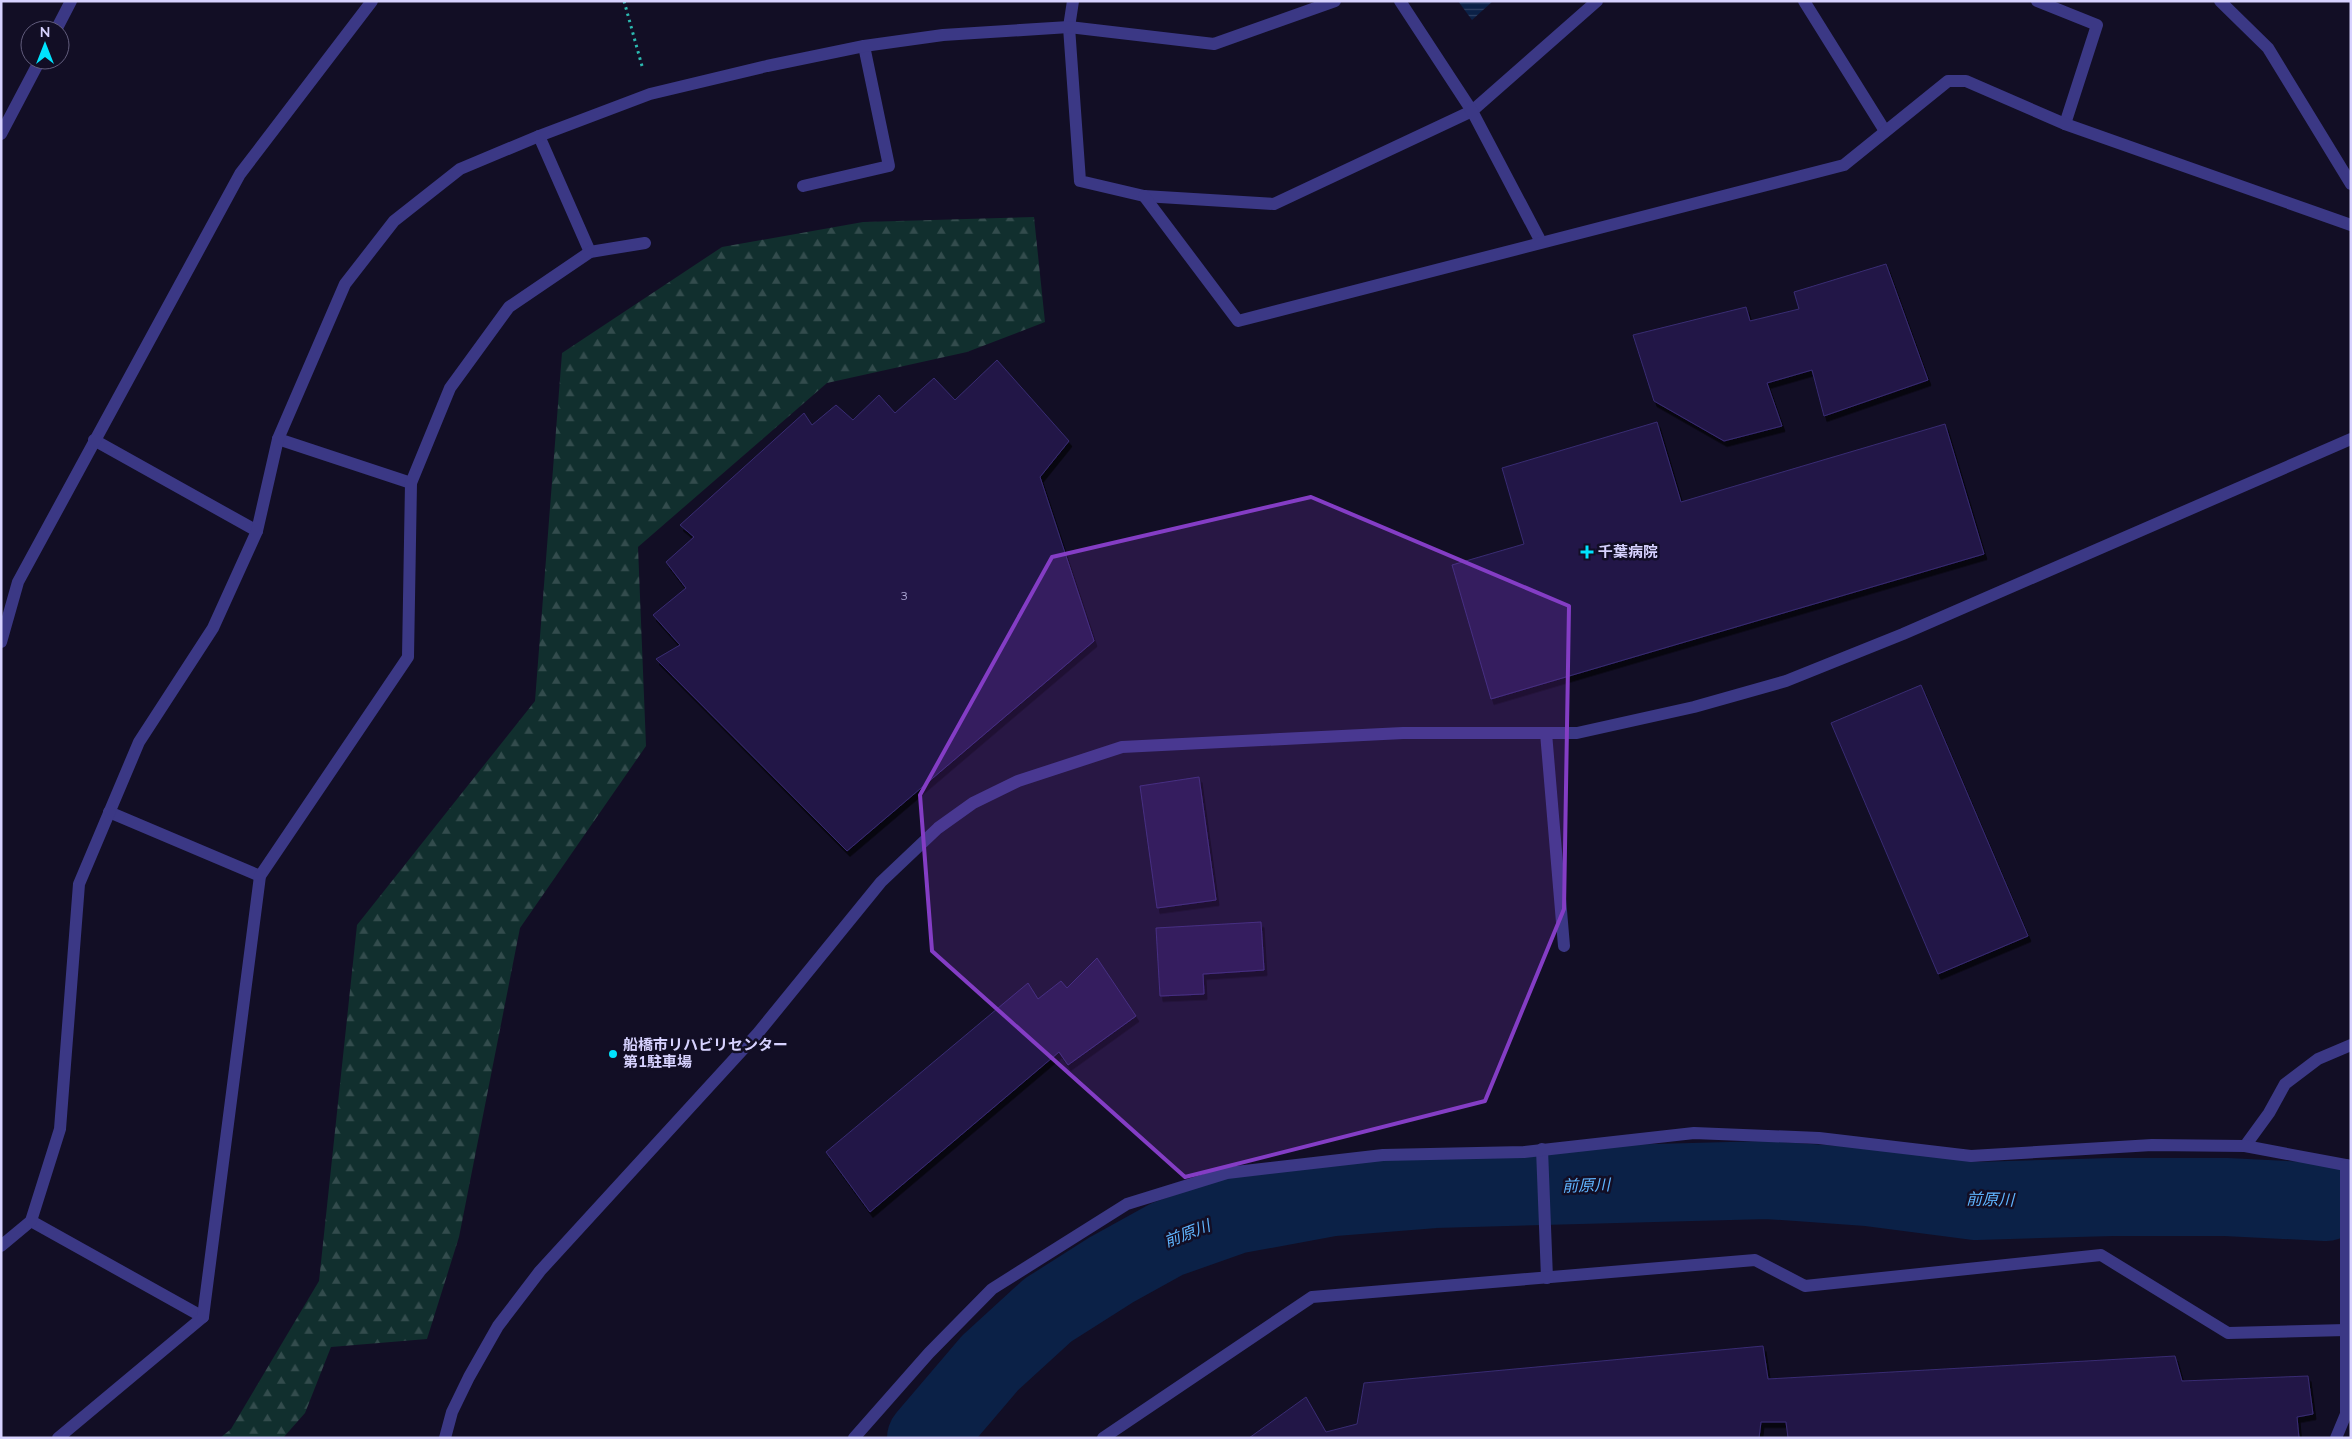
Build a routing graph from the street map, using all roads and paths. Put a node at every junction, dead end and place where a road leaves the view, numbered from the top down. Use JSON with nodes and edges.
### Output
{"nodes":[{"id":1,"x":71,"y":1,"type":"edge"},
{"id":2,"x":372,"y":1,"type":"edge"},
{"id":3,"x":624,"y":1,"type":"edge"},
{"id":4,"x":1073,"y":1,"type":"edge"},
{"id":5,"x":1335,"y":1,"type":"edge"},
{"id":6,"x":1400,"y":1,"type":"edge"},
{"id":7,"x":1597,"y":1,"type":"edge"},
{"id":8,"x":1804,"y":1,"type":"edge"},
{"id":9,"x":2037,"y":1,"type":"edge"},
{"id":10,"x":2220,"y":1,"type":"edge"},
{"id":11,"x":61,"y":20,"type":"edge"},
{"id":12,"x":1069,"y":27,"type":"junction"},
{"id":13,"x":864,"y":46,"type":"junction"},
{"id":14,"x":35,"y":70,"type":"edge"},
{"id":15,"x":650,"y":94,"type":"junction"},
{"id":16,"x":1472,"y":111,"type":"junction"},
{"id":17,"x":2065,"y":124,"type":"junction"},
{"id":18,"x":1884,"y":131,"type":"junction"},
{"id":19,"x":1,"y":134,"type":"edge"},
{"id":20,"x":539,"y":136,"type":"junction"},
{"id":21,"x":2351,"y":184,"type":"edge"},
{"id":22,"x":803,"y":186,"type":"dead end"},
{"id":23,"x":1144,"y":196,"type":"junction"},
{"id":24,"x":2351,"y":225,"type":"edge"},
{"id":25,"x":1540,"y":242,"type":"junction"},
{"id":26,"x":645,"y":243,"type":"dead end"},
{"id":27,"x":590,"y":252,"type":"junction"},
{"id":28,"x":278,"y":439,"type":"junction"},
{"id":29,"x":2351,"y":439,"type":"edge"},
{"id":30,"x":94,"y":440,"type":"junction"},
{"id":31,"x":410,"y":483,"type":"junction"},
{"id":32,"x":257,"y":531,"type":"junction"},
{"id":33,"x":1,"y":642,"type":"edge"},
{"id":34,"x":1546,"y":733,"type":"junction"},
{"id":35,"x":109,"y":812,"type":"junction"},
{"id":36,"x":260,"y":876,"type":"junction"},
{"id":37,"x":1564,"y":946,"type":"dead end"},
{"id":38,"x":2351,"y":1045,"type":"edge"},
{"id":39,"x":2245,"y":1146,"type":"junction"},
{"id":40,"x":1542,"y":1150,"type":"junction"},
{"id":41,"x":2349,"y":1166,"type":"edge"},
{"id":42,"x":31,"y":1221,"type":"junction"},
{"id":43,"x":1,"y":1246,"type":"edge"},
{"id":44,"x":1547,"y":1278,"type":"junction"},
{"id":45,"x":203,"y":1317,"type":"junction"},
{"id":46,"x":2346,"y":1330,"type":"junction"},
{"id":47,"x":58,"y":1438,"type":"edge"},
{"id":48,"x":445,"y":1438,"type":"edge"},
{"id":49,"x":854,"y":1438,"type":"edge"},
{"id":50,"x":1103,"y":1438,"type":"edge"},
{"id":51,"x":2336,"y":1438,"type":"edge"}],
"edges":[{"from":1,"to":11,"type":"street"},
{"from":2,"to":30,"type":"street"},
{"from":3,"to":15,"type":"path"},
{"from":4,"to":12,"type":"street"},
{"from":5,"to":12,"type":"street"},
{"from":6,"to":16,"type":"street"},
{"from":7,"to":16,"type":"street"},
{"from":8,"to":18,"type":"street"},
{"from":9,"to":17,"type":"street"},
{"from":10,"to":21,"type":"street"},
{"from":12,"to":13,"type":"street"},
{"from":12,"to":23,"type":"street"},
{"from":13,"to":15,"type":"street"},
{"from":13,"to":22,"type":"street"},
{"from":14,"to":19,"type":"street"},
{"from":15,"to":20,"type":"street"},
{"from":16,"to":23,"type":"street"},
{"from":16,"to":25,"type":"street"},
{"from":17,"to":18,"type":"street"},
{"from":17,"to":24,"type":"street"},
{"from":18,"to":25,"type":"street"},
{"from":20,"to":27,"type":"street"},
{"from":20,"to":28,"type":"street"},
{"from":23,"to":25,"type":"street"},
{"from":26,"to":27,"type":"street"},
{"from":27,"to":31,"type":"street"},
{"from":28,"to":31,"type":"street"},
{"from":28,"to":32,"type":"street"},
{"from":29,"to":34,"type":"street"},
{"from":30,"to":32,"type":"street"},
{"from":30,"to":33,"type":"street"},
{"from":31,"to":36,"type":"street"},
{"from":32,"to":35,"type":"street"},
{"from":34,"to":37,"type":"street"},
{"from":34,"to":48,"type":"street"},
{"from":35,"to":36,"type":"street"},
{"from":35,"to":42,"type":"street"},
{"from":36,"to":45,"type":"street"},
{"from":38,"to":39,"type":"street"},
{"from":39,"to":40,"type":"street"},
{"from":39,"to":41,"type":"street"},
{"from":40,"to":44,"type":"street"},
{"from":40,"to":49,"type":"street"},
{"from":41,"to":46,"type":"street"},
{"from":42,"to":43,"type":"street"},
{"from":42,"to":45,"type":"street"},
{"from":44,"to":46,"type":"street"},
{"from":44,"to":50,"type":"street"},
{"from":45,"to":47,"type":"street"},
{"from":46,"to":51,"type":"street"}]}
